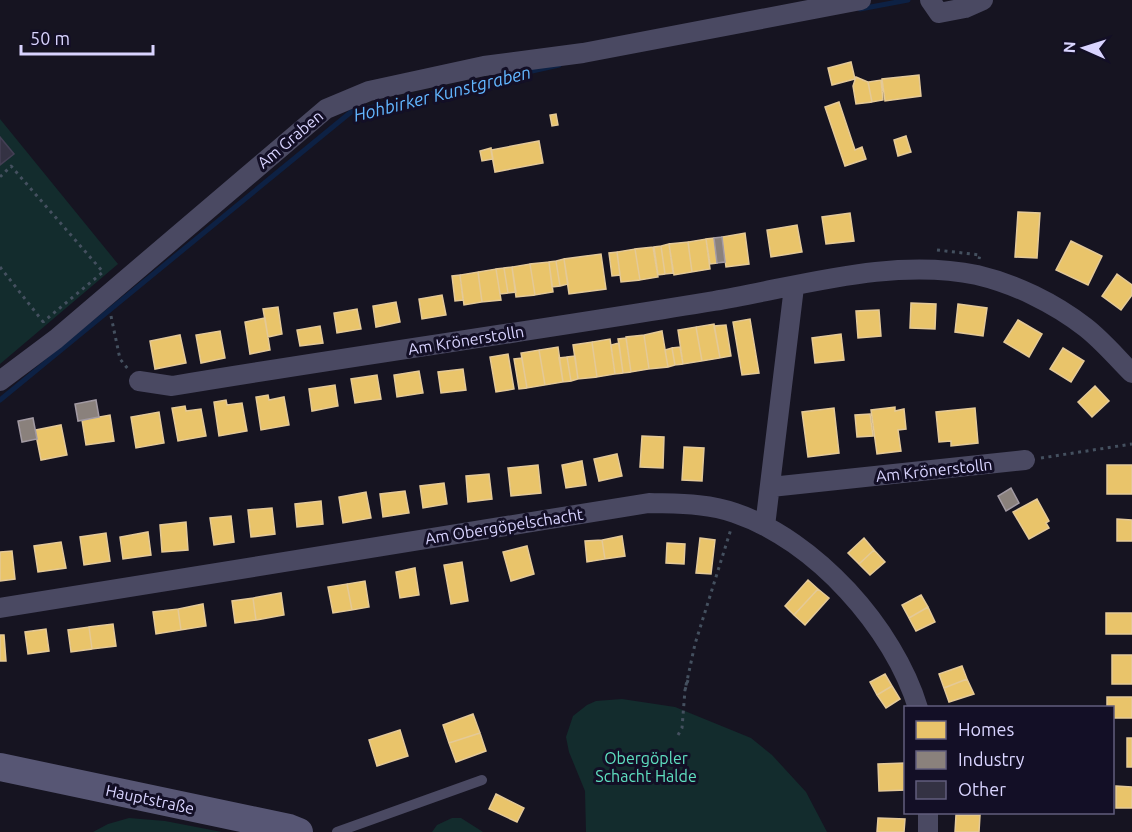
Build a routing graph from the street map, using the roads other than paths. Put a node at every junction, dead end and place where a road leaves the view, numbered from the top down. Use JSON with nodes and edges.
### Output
{"nodes":[{"id":1,"x":861,"y":0,"type":"edge"},
{"id":2,"x":983,"y":0,"type":"edge"},
{"id":3,"x":933,"y":4,"type":"edge"},
{"id":4,"x":794,"y":287,"type":"junction"},
{"id":5,"x":1132,"y":373,"type":"edge"},
{"id":6,"x":0,"y":381,"type":"edge"},
{"id":7,"x":139,"y":381,"type":"road end"},
{"id":8,"x":1025,"y":460,"type":"road end"},
{"id":9,"x":771,"y":487,"type":"junction"},
{"id":10,"x":765,"y":526,"type":"junction"},
{"id":11,"x":0,"y":608,"type":"edge"},
{"id":12,"x":917,"y":706,"type":"edge"},
{"id":13,"x":0,"y":767,"type":"edge"},
{"id":14,"x":482,"y":780,"type":"dead end"},
{"id":15,"x":928,"y":814,"type":"edge"},
{"id":16,"x":299,"y":832,"type":"edge"},
{"id":17,"x":337,"y":832,"type":"edge"},
{"id":18,"x":928,"y":832,"type":"edge"}],
"edges":[{"from":1,"to":6,"type":"street","name":"Am Graben"},
{"from":2,"to":3,"type":"street"},
{"from":4,"to":5,"type":"street","name":"Am Krönerstolln"},
{"from":4,"to":7,"type":"street","name":"Am Krönerstolln"},
{"from":4,"to":9,"type":"street"},
{"from":8,"to":9,"type":"street","name":"Am Krönerstolln"},
{"from":9,"to":10,"type":"street"},
{"from":10,"to":11,"type":"street","name":"Am Obergöpelschacht"},
{"from":10,"to":12,"type":"street","name":"Am Obergöpelschacht"},
{"from":13,"to":16,"type":"street","name":"Hauptstraße"},
{"from":14,"to":17,"type":"lane"},
{"from":15,"to":18,"type":"street"}]}
